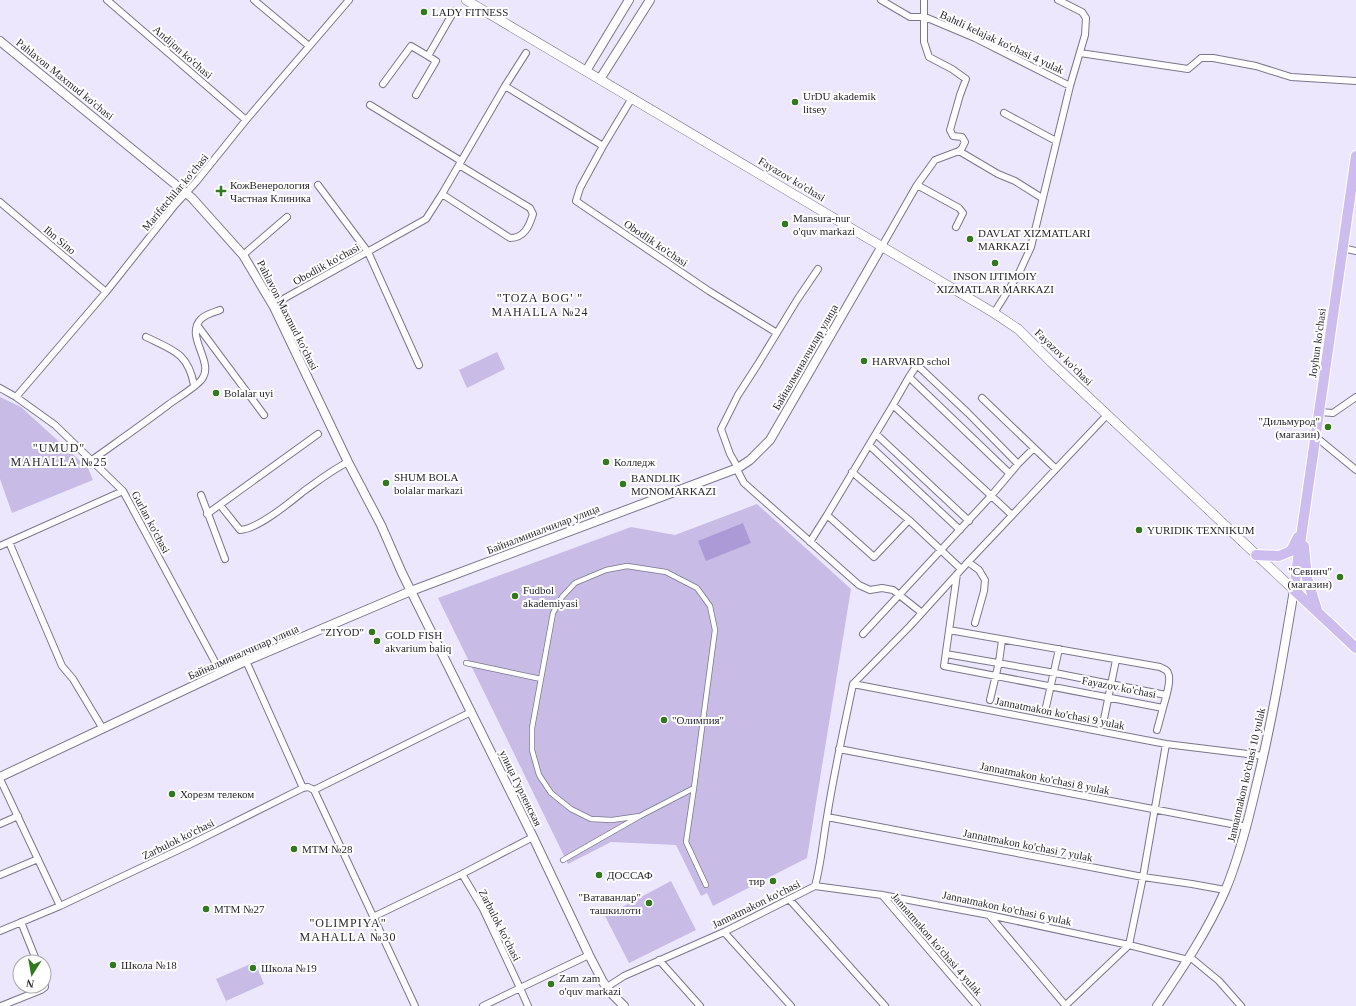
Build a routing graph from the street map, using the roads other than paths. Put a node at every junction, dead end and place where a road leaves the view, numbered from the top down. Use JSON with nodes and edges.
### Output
{"nodes":[{"id":1,"x":107,"y":0,"type":"edge"},
{"id":2,"x":254,"y":0,"type":"edge"},
{"id":3,"x":349,"y":0,"type":"edge"},
{"id":4,"x":466,"y":0,"type":"edge"},
{"id":5,"x":629,"y":0,"type":"edge"},
{"id":6,"x":650,"y":0,"type":"edge"},
{"id":7,"x":881,"y":0,"type":"edge"},
{"id":8,"x":924,"y":0,"type":"edge"},
{"id":9,"x":1058,"y":0,"type":"edge"},
{"id":10,"x":454,"y":11,"type":"dead end"},
{"id":11,"x":925,"y":17,"type":"junction"},
{"id":12,"x":0,"y":41,"type":"edge"},
{"id":13,"x":309,"y":46,"type":"junction"},
{"id":14,"x":1080,"y":53,"type":"junction"},
{"id":15,"x":526,"y":54,"type":"dead end"},
{"id":16,"x":428,"y":56,"type":"junction"},
{"id":17,"x":586,"y":71,"type":"junction"},
{"id":18,"x":600,"y":80,"type":"junction"},
{"id":19,"x":1356,"y":81,"type":"edge"},
{"id":20,"x":383,"y":84,"type":"dead end"},
{"id":21,"x":505,"y":86,"type":"junction"},
{"id":22,"x":1070,"y":86,"type":"junction"},
{"id":23,"x":416,"y":95,"type":"dead end"},
{"id":24,"x":632,"y":98,"type":"junction"},
{"id":25,"x":370,"y":105,"type":"dead end"},
{"id":26,"x":1004,"y":113,"type":"dead end"},
{"id":27,"x":246,"y":120,"type":"junction"},
{"id":28,"x":1056,"y":141,"type":"junction"},
{"id":29,"x":603,"y":146,"type":"junction"},
{"id":30,"x":959,"y":151,"type":"junction"},
{"id":31,"x":1356,"y":156,"type":"edge"},
{"id":32,"x":460,"y":163,"type":"junction"},
{"id":33,"x":318,"y":185,"type":"dead end"},
{"id":34,"x":917,"y":185,"type":"junction"},
{"id":35,"x":186,"y":193,"type":"junction"},
{"id":36,"x":442,"y":194,"type":"junction"},
{"id":37,"x":1042,"y":198,"type":"junction"},
{"id":38,"x":0,"y":202,"type":"edge"},
{"id":39,"x":287,"y":217,"type":"dead end"},
{"id":40,"x":956,"y":227,"type":"dead end"},
{"id":41,"x":882,"y":246,"type":"junction"},
{"id":42,"x":1342,"y":248,"type":"junction"},
{"id":43,"x":1356,"y":251,"type":"edge"},
{"id":44,"x":368,"y":252,"type":"junction"},
{"id":45,"x":243,"y":255,"type":"junction"},
{"id":46,"x":818,"y":270,"type":"dead end"},
{"id":47,"x":106,"y":292,"type":"junction"},
{"id":48,"x":274,"y":307,"type":"junction"},
{"id":49,"x":220,"y":310,"type":"dead end"},
{"id":50,"x":994,"y":313,"type":"junction"},
{"id":51,"x":197,"y":325,"type":"junction"},
{"id":52,"x":777,"y":333,"type":"junction"},
{"id":53,"x":146,"y":337,"type":"dead end"},
{"id":54,"x":419,"y":365,"type":"dead end"},
{"id":55,"x":909,"y":377,"type":"junction"},
{"id":56,"x":194,"y":385,"type":"junction"},
{"id":57,"x":0,"y":388,"type":"edge"},
{"id":58,"x":16,"y":397,"type":"junction"},
{"id":59,"x":1356,"y":397,"type":"edge"},
{"id":60,"x":982,"y":398,"type":"dead end"},
{"id":61,"x":893,"y":405,"type":"junction"},
{"id":62,"x":1320,"y":412,"type":"junction"},
{"id":63,"x":264,"y":415,"type":"dead end"},
{"id":64,"x":1107,"y":415,"type":"junction"},
{"id":65,"x":318,"y":434,"type":"dead end"},
{"id":66,"x":876,"y":434,"type":"junction"},
{"id":67,"x":1316,"y":438,"type":"junction"},
{"id":68,"x":869,"y":445,"type":"junction"},
{"id":69,"x":1034,"y":448,"type":"junction"},
{"id":70,"x":92,"y":460,"type":"junction"},
{"id":71,"x":348,"y":462,"type":"junction"},
{"id":72,"x":1018,"y":464,"type":"junction"},
{"id":73,"x":737,"y":468,"type":"junction"},
{"id":74,"x":1056,"y":469,"type":"junction"},
{"id":75,"x":1356,"y":470,"type":"edge"},
{"id":76,"x":852,"y":472,"type":"junction"},
{"id":77,"x":1009,"y":473,"type":"junction"},
{"id":78,"x":123,"y":491,"type":"junction"},
{"id":79,"x":201,"y":495,"type":"dead end"},
{"id":80,"x":991,"y":496,"type":"junction"},
{"id":81,"x":220,"y":505,"type":"junction"},
{"id":82,"x":207,"y":514,"type":"junction"},
{"id":83,"x":827,"y":515,"type":"junction"},
{"id":84,"x":1012,"y":515,"type":"junction"},
{"id":85,"x":909,"y":520,"type":"junction"},
{"id":86,"x":969,"y":520,"type":"junction"},
{"id":87,"x":960,"y":530,"type":"junction"},
{"id":88,"x":1302,"y":532,"type":"junction"},
{"id":89,"x":9,"y":542,"type":"junction"},
{"id":90,"x":810,"y":542,"type":"junction"},
{"id":91,"x":0,"y":546,"type":"edge"},
{"id":92,"x":942,"y":550,"type":"junction"},
{"id":93,"x":1256,"y":555,"type":"junction"},
{"id":94,"x":225,"y":559,"type":"dead end"},
{"id":95,"x":968,"y":562,"type":"junction"},
{"id":96,"x":959,"y":572,"type":"junction"},
{"id":97,"x":1294,"y":590,"type":"junction"},
{"id":98,"x":411,"y":591,"type":"junction"},
{"id":99,"x":900,"y":595,"type":"junction"},
{"id":100,"x":1318,"y":612,"type":"junction"},
{"id":101,"x":922,"y":613,"type":"junction"},
{"id":102,"x":975,"y":623,"type":"dead end"},
{"id":103,"x":948,"y":630,"type":"junction"},
{"id":104,"x":863,"y":634,"type":"dead end"},
{"id":105,"x":1002,"y":640,"type":"junction"},
{"id":106,"x":1356,"y":648,"type":"edge"},
{"id":107,"x":1059,"y":650,"type":"junction"},
{"id":108,"x":946,"y":654,"type":"junction"},
{"id":109,"x":1116,"y":660,"type":"junction"},
{"id":110,"x":246,"y":661,"type":"junction"},
{"id":111,"x":999,"y":662,"type":"junction"},
{"id":112,"x":466,"y":663,"type":"dead end"},
{"id":113,"x":1055,"y":672,"type":"junction"},
{"id":114,"x":220,"y":673,"type":"junction"},
{"id":115,"x":995,"y":676,"type":"junction"},
{"id":116,"x":541,"y":678,"type":"junction"},
{"id":117,"x":853,"y":684,"type":"junction"},
{"id":118,"x":1111,"y":685,"type":"junction"},
{"id":119,"x":1052,"y":686,"type":"junction"},
{"id":120,"x":1166,"y":695,"type":"junction"},
{"id":121,"x":1108,"y":698,"type":"junction"},
{"id":122,"x":990,"y":700,"type":"dead end"},
{"id":123,"x":1046,"y":707,"type":"dead end"},
{"id":124,"x":1163,"y":708,"type":"junction"},
{"id":125,"x":471,"y":712,"type":"junction"},
{"id":126,"x":1104,"y":719,"type":"dead end"},
{"id":127,"x":103,"y":729,"type":"junction"},
{"id":128,"x":1157,"y":730,"type":"dead end"},
{"id":129,"x":1166,"y":744,"type":"junction"},
{"id":130,"x":840,"y":749,"type":"junction"},
{"id":131,"x":1264,"y":756,"type":"junction"},
{"id":132,"x":0,"y":778,"type":"edge"},
{"id":133,"x":303,"y":788,"type":"junction"},
{"id":134,"x":694,"y":788,"type":"junction"},
{"id":135,"x":314,"y":790,"type":"junction"},
{"id":136,"x":1155,"y":810,"type":"junction"},
{"id":137,"x":18,"y":816,"type":"junction"},
{"id":138,"x":640,"y":816,"type":"junction"},
{"id":139,"x":827,"y":817,"type":"junction"},
{"id":140,"x":0,"y":824,"type":"edge"},
{"id":141,"x":1247,"y":827,"type":"junction"},
{"id":142,"x":532,"y":838,"type":"junction"},
{"id":143,"x":38,"y":859,"type":"junction"},
{"id":144,"x":563,"y":860,"type":"dead end"},
{"id":145,"x":462,"y":874,"type":"junction"},
{"id":146,"x":0,"y":875,"type":"edge"},
{"id":147,"x":1143,"y":878,"type":"junction"},
{"id":148,"x":706,"y":885,"type":"dead end"},
{"id":149,"x":815,"y":886,"type":"junction"},
{"id":150,"x":1225,"y":890,"type":"junction"},
{"id":151,"x":882,"y":895,"type":"junction"},
{"id":152,"x":789,"y":899,"type":"junction"},
{"id":153,"x":60,"y":906,"type":"junction"},
{"id":154,"x":989,"y":915,"type":"junction"},
{"id":155,"x":373,"y":917,"type":"junction"},
{"id":156,"x":21,"y":922,"type":"junction"},
{"id":157,"x":0,"y":931,"type":"edge"},
{"id":158,"x":724,"y":932,"type":"junction"},
{"id":159,"x":1129,"y":945,"type":"junction"},
{"id":160,"x":34,"y":954,"type":"edge"},
{"id":161,"x":589,"y":955,"type":"junction"},
{"id":162,"x":1189,"y":959,"type":"junction"},
{"id":163,"x":659,"y":960,"type":"junction"},
{"id":164,"x":520,"y":988,"type":"junction"},
{"id":165,"x":610,"y":991,"type":"junction"},
{"id":166,"x":31,"y":994,"type":"edge"},
{"id":167,"x":1,"y":1006,"type":"edge"},
{"id":168,"x":415,"y":1006,"type":"edge"},
{"id":169,"x":484,"y":1006,"type":"edge"},
{"id":170,"x":528,"y":1006,"type":"edge"},
{"id":171,"x":624,"y":1006,"type":"edge"},
{"id":172,"x":700,"y":1006,"type":"edge"},
{"id":173,"x":791,"y":1006,"type":"edge"},
{"id":174,"x":885,"y":1006,"type":"edge"},
{"id":175,"x":977,"y":1006,"type":"edge"},
{"id":176,"x":1066,"y":1006,"type":"edge"},
{"id":177,"x":1157,"y":1006,"type":"edge"},
{"id":178,"x":1241,"y":1006,"type":"edge"}],
"edges":[{"from":1,"to":27,"type":"street","name":"Andijon ko'chasi"},
{"from":2,"to":13,"type":"street"},
{"from":3,"to":13,"type":"street","name":"Marifetchilar ko'chasi"},
{"from":4,"to":17,"type":"main road","name":"Fayazov ko'chasi"},
{"from":5,"to":17,"type":"street"},
{"from":6,"to":18,"type":"street"},
{"from":7,"to":11,"type":"street","name":"Bahtli kelajak ko'chasi 4 yulak"},
{"from":8,"to":11,"type":"street"},
{"from":9,"to":14,"type":"street"},
{"from":10,"to":16,"type":"street"},
{"from":11,"to":22,"type":"street","name":"Bahtli kelajak ko'chasi 4 yulak"},
{"from":11,"to":30,"type":"street"},
{"from":12,"to":35,"type":"street","name":"Pahlavon Maxmud ko'chasi"},
{"from":13,"to":27,"type":"street","name":"Marifetchilar ko'chasi"},
{"from":14,"to":19,"type":"street"},
{"from":14,"to":22,"type":"street"},
{"from":15,"to":21,"type":"street","name":"Obodlik ko'chasi"},
{"from":16,"to":20,"type":"street"},
{"from":16,"to":23,"type":"street"},
{"from":17,"to":18,"type":"main road","name":"Fayazov ko'chasi"},
{"from":18,"to":24,"type":"main road","name":"Fayazov ko'chasi"},
{"from":21,"to":29,"type":"street"},
{"from":21,"to":32,"type":"street","name":"Obodlik ko'chasi"},
{"from":22,"to":28,"type":"street"},
{"from":24,"to":29,"type":"street","name":"Obodlik ko'chasi"},
{"from":24,"to":41,"type":"main road","name":"Fayazov ko'chasi"},
{"from":25,"to":32,"type":"street"},
{"from":26,"to":28,"type":"street"},
{"from":27,"to":35,"type":"street","name":"Marifetchilar ko'chasi"},
{"from":28,"to":37,"type":"street"},
{"from":29,"to":52,"type":"street","name":"Obodlik ko'chasi"},
{"from":30,"to":34,"type":"street","name":"Байналминалчилар улица"},
{"from":30,"to":37,"type":"street"},
{"from":31,"to":42,"type":"main road","name":"Joyhun ko'chasi"},
{"from":32,"to":36,"type":"street","name":"Obodlik ko'chasi"},
{"from":32,"to":36,"type":"street"},
{"from":33,"to":44,"type":"street"},
{"from":34,"to":40,"type":"street"},
{"from":34,"to":41,"type":"street","name":"Байналминалчилар улица"},
{"from":35,"to":45,"type":"street","name":"Pahlavon Maxmud ko'chasi"},
{"from":35,"to":47,"type":"street","name":"Marifetchilar ko'chasi"},
{"from":36,"to":44,"type":"street","name":"Obodlik ko'chasi"},
{"from":37,"to":50,"type":"street"},
{"from":38,"to":47,"type":"street","name":"Ibn Sino"},
{"from":39,"to":45,"type":"street"},
{"from":41,"to":50,"type":"main road","name":"Fayazov ko'chasi"},
{"from":41,"to":73,"type":"street","name":"Байналминалчилар улица"},
{"from":42,"to":43,"type":"street"},
{"from":42,"to":62,"type":"main road","name":"Joyhun ko'chasi"},
{"from":44,"to":48,"type":"street","name":"Obodlik ko'chasi"},
{"from":44,"to":54,"type":"street"},
{"from":45,"to":48,"type":"street","name":"Pahlavon Maxmud ko'chasi"},
{"from":46,"to":52,"type":"street"},
{"from":47,"to":58,"type":"street","name":"Marifetchilar ko'chasi"},
{"from":48,"to":71,"type":"street","name":"Pahlavon Maxmud ko'chasi"},
{"from":49,"to":51,"type":"street"},
{"from":50,"to":64,"type":"main road","name":"Fayazov ko'chasi"},
{"from":51,"to":56,"type":"street"},
{"from":51,"to":63,"type":"street"},
{"from":52,"to":73,"type":"street"},
{"from":53,"to":56,"type":"street"},
{"from":55,"to":61,"type":"street"},
{"from":55,"to":72,"type":"street"},
{"from":55,"to":77,"type":"street"},
{"from":56,"to":70,"type":"street"},
{"from":57,"to":58,"type":"street"},
{"from":58,"to":70,"type":"street"},
{"from":59,"to":62,"type":"street"},
{"from":60,"to":69,"type":"street"},
{"from":61,"to":66,"type":"street"},
{"from":61,"to":80,"type":"street"},
{"from":62,"to":67,"type":"main road","name":"Joyhun ko'chasi"},
{"from":64,"to":74,"type":"street"},
{"from":64,"to":93,"type":"main road","name":"Fayazov ko'chasi"},
{"from":65,"to":81,"type":"street"},
{"from":66,"to":68,"type":"street"},
{"from":66,"to":86,"type":"street"},
{"from":67,"to":75,"type":"street"},
{"from":67,"to":88,"type":"main road","name":"Joyhun ko'chasi"},
{"from":68,"to":76,"type":"street"},
{"from":68,"to":87,"type":"street"},
{"from":69,"to":72,"type":"street"},
{"from":69,"to":74,"type":"street"},
{"from":70,"to":78,"type":"street"},
{"from":71,"to":81,"type":"street"},
{"from":71,"to":98,"type":"street","name":"Pahlavon Maxmud ko'chasi"},
{"from":72,"to":77,"type":"street"},
{"from":73,"to":90,"type":"street"},
{"from":73,"to":98,"type":"street","name":"Байналминалчилар улица"},
{"from":74,"to":84,"type":"street"},
{"from":76,"to":83,"type":"street"},
{"from":76,"to":85,"type":"street"},
{"from":77,"to":80,"type":"street"},
{"from":78,"to":89,"type":"street","name":"Gurlan ko'chasi"},
{"from":78,"to":114,"type":"street","name":"Gurlan ko'chasi"},
{"from":79,"to":82,"type":"street"},
{"from":80,"to":84,"type":"street"},
{"from":80,"to":86,"type":"street"},
{"from":81,"to":82,"type":"street"},
{"from":82,"to":94,"type":"street"},
{"from":83,"to":85,"type":"street"},
{"from":83,"to":90,"type":"street"},
{"from":84,"to":95,"type":"street"},
{"from":85,"to":92,"type":"street"},
{"from":86,"to":87,"type":"street"},
{"from":87,"to":92,"type":"street"},
{"from":88,"to":93,"type":"main road"},
{"from":88,"to":97,"type":"main road"},
{"from":88,"to":100,"type":"main road"},
{"from":89,"to":91,"type":"street","name":"Gurlan ko'chasi"},
{"from":89,"to":127,"type":"street"},
{"from":90,"to":99,"type":"street"},
{"from":92,"to":96,"type":"street"},
{"from":92,"to":99,"type":"street"},
{"from":93,"to":97,"type":"main road","name":"Fayazov ko'chasi"},
{"from":95,"to":96,"type":"street"},
{"from":95,"to":102,"type":"street"},
{"from":96,"to":101,"type":"street"},
{"from":96,"to":103,"type":"street","name":"Fayazov ko'chasi"},
{"from":97,"to":100,"type":"main road","name":"Fayazov ko'chasi"},
{"from":97,"to":131,"type":"street","name":"Jannatmakon ko'chasi 10 yulak"},
{"from":98,"to":110,"type":"street","name":"Байналминалчилар улица"},
{"from":98,"to":125,"type":"street","name":"улица Гурленская"},
{"from":99,"to":101,"type":"street"},
{"from":99,"to":104,"type":"street"},
{"from":100,"to":106,"type":"main road","name":"Fayazov ko'chasi"},
{"from":101,"to":117,"type":"street"},
{"from":103,"to":105,"type":"street","name":"Fayazov ko'chasi"},
{"from":103,"to":108,"type":"street","name":"Fayazov ko'chasi"},
{"from":105,"to":107,"type":"street","name":"Fayazov ko'chasi"},
{"from":105,"to":111,"type":"street"},
{"from":107,"to":109,"type":"street","name":"Fayazov ko'chasi"},
{"from":107,"to":113,"type":"street"},
{"from":108,"to":111,"type":"street"},
{"from":108,"to":115,"type":"street","name":"Fayazov ko'chasi"},
{"from":109,"to":118,"type":"street"},
{"from":109,"to":120,"type":"street","name":"Fayazov ko'chasi"},
{"from":110,"to":114,"type":"street","name":"Байналминалчилар улица"},
{"from":110,"to":133,"type":"street"},
{"from":111,"to":113,"type":"street"},
{"from":111,"to":115,"type":"street"},
{"from":112,"to":116,"type":"street"},
{"from":113,"to":118,"type":"street"},
{"from":113,"to":119,"type":"street"},
{"from":114,"to":127,"type":"street","name":"Байналминалчилар улица"},
{"from":115,"to":119,"type":"street","name":"Fayazov ko'chasi"},
{"from":115,"to":122,"type":"street"},
{"from":116,"to":134,"type":"street"},
{"from":116,"to":138,"type":"street"},
{"from":117,"to":129,"type":"street","name":"Jannatmakon ko'chasi 9 yulak"},
{"from":117,"to":130,"type":"street","name":"Jannatmakon ko'chasi"},
{"from":118,"to":120,"type":"street"},
{"from":118,"to":121,"type":"street"},
{"from":119,"to":121,"type":"street","name":"Fayazov ko'chasi"},
{"from":119,"to":123,"type":"street"},
{"from":120,"to":124,"type":"street","name":"Fayazov ko'chasi"},
{"from":121,"to":124,"type":"street","name":"Fayazov ko'chasi"},
{"from":121,"to":126,"type":"street"},
{"from":124,"to":128,"type":"street"},
{"from":125,"to":135,"type":"street"},
{"from":125,"to":142,"type":"street","name":"улица Гурленская"},
{"from":127,"to":132,"type":"street","name":"Байналминалчилар улица"},
{"from":129,"to":131,"type":"street","name":"Jannatmakon ko'chasi 9 yulak"},
{"from":129,"to":136,"type":"street"},
{"from":130,"to":136,"type":"street","name":"Jannatmakon ko'chasi 8 yulak"},
{"from":130,"to":139,"type":"street","name":"Jannatmakon ko'chasi"},
{"from":131,"to":141,"type":"street","name":"Jannatmakon ko'chasi 10 yulak"},
{"from":132,"to":137,"type":"street"},
{"from":133,"to":135,"type":"street"},
{"from":133,"to":153,"type":"street","name":"Zarbulok ko'chasi"},
{"from":134,"to":138,"type":"street"},
{"from":134,"to":148,"type":"street"},
{"from":135,"to":155,"type":"street"},
{"from":136,"to":141,"type":"street","name":"Jannatmakon ko'chasi 8 yulak"},
{"from":136,"to":147,"type":"street"},
{"from":137,"to":140,"type":"street"},
{"from":137,"to":143,"type":"street"},
{"from":138,"to":144,"type":"street"},
{"from":139,"to":147,"type":"street","name":"Jannatmakon ko'chasi 7 yulak"},
{"from":139,"to":149,"type":"street","name":"Jannatmakon ko'chasi"},
{"from":141,"to":150,"type":"street","name":"Jannatmakon ko'chasi 10 yulak"},
{"from":142,"to":145,"type":"street"},
{"from":142,"to":161,"type":"street","name":"улица Гурленская"},
{"from":143,"to":146,"type":"street"},
{"from":143,"to":153,"type":"street"},
{"from":145,"to":155,"type":"street"},
{"from":145,"to":164,"type":"street","name":"Zarbulok ko'chasi"},
{"from":147,"to":150,"type":"street","name":"Jannatmakon ko'chasi 7 yulak"},
{"from":147,"to":159,"type":"street"},
{"from":149,"to":151,"type":"street","name":"Jannatmakon ko'chasi 6 yulak"},
{"from":149,"to":152,"type":"street","name":"Jannatmakon ko'chasi"},
{"from":150,"to":162,"type":"street","name":"Jannatmakon ko'chasi 10 yulak"},
{"from":151,"to":154,"type":"street","name":"Jannatmakon ko'chasi 6 yulak"},
{"from":151,"to":175,"type":"street","name":"Jannatmakon ko'chasi 4 yulak"},
{"from":152,"to":158,"type":"street","name":"Jannatmakon ko'chasi"},
{"from":152,"to":174,"type":"street"},
{"from":153,"to":156,"type":"street","name":"Zarbulok ko'chasi"},
{"from":154,"to":159,"type":"street","name":"Jannatmakon ko'chasi 6 yulak"},
{"from":154,"to":176,"type":"street"},
{"from":155,"to":168,"type":"street"},
{"from":156,"to":157,"type":"street","name":"Zarbulok ko'chasi"},
{"from":156,"to":160,"type":"street"},
{"from":158,"to":163,"type":"street","name":"Jannatmakon ko'chasi"},
{"from":158,"to":173,"type":"street"},
{"from":159,"to":162,"type":"street","name":"Jannatmakon ko'chasi 6 yulak"},
{"from":159,"to":176,"type":"street"},
{"from":161,"to":164,"type":"street"},
{"from":161,"to":165,"type":"street","name":"улица Гурленская"},
{"from":162,"to":177,"type":"street","name":"Jannatmakon ko'chasi 10 yulak"},
{"from":162,"to":178,"type":"street"},
{"from":163,"to":165,"type":"street","name":"Jannatmakon ko'chasi"},
{"from":163,"to":172,"type":"street"},
{"from":164,"to":169,"type":"street"},
{"from":164,"to":170,"type":"street","name":"Zarbulok ko'chasi"},
{"from":165,"to":171,"type":"street","name":"улица Гурленская"},
{"from":166,"to":167,"type":"street"}]}
